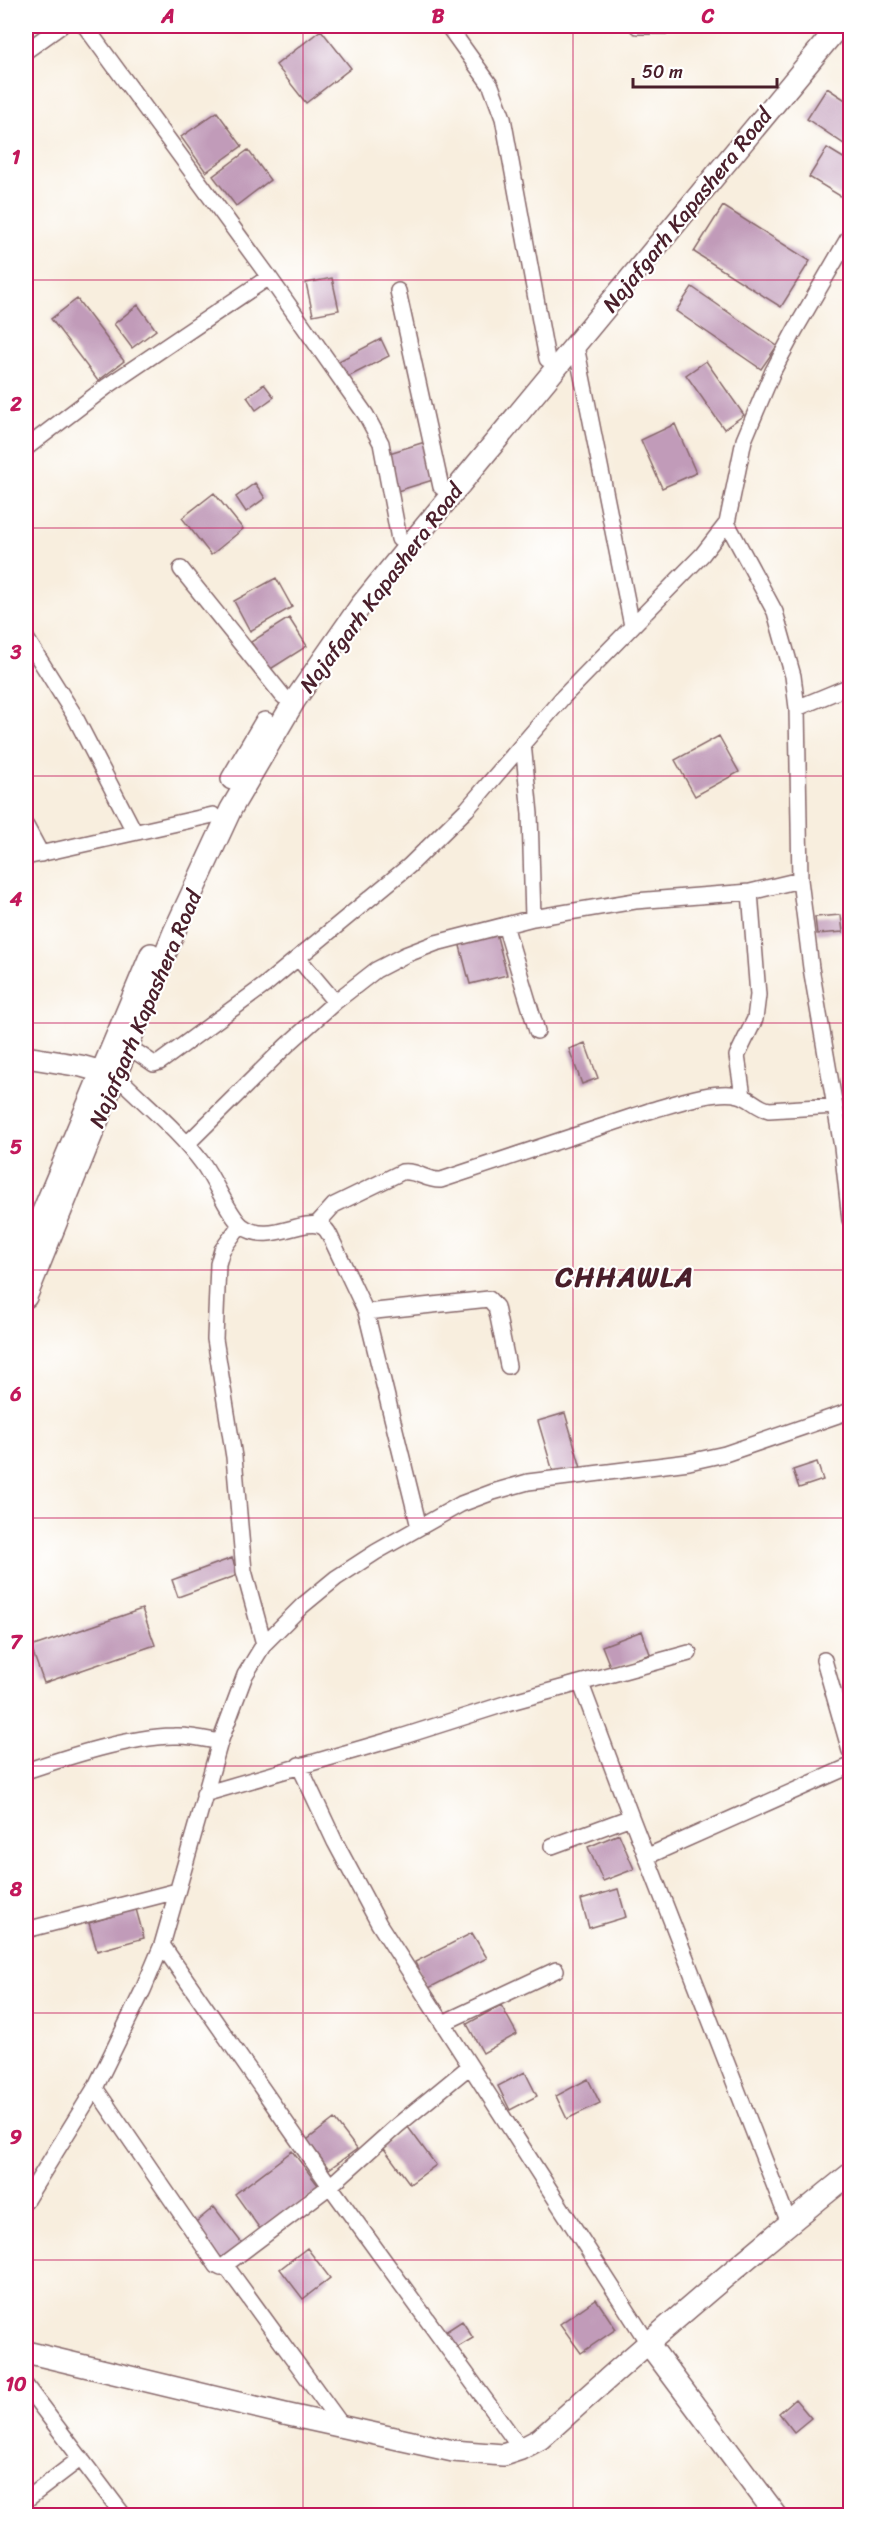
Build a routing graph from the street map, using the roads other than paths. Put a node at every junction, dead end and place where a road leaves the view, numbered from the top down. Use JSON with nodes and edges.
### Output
{"nodes":[{"id":1,"x":61,"y":26,"type":"edge"},
{"id":2,"x":85,"y":26,"type":"edge"},
{"id":3,"x":448,"y":26,"type":"edge"},
{"id":4,"x":637,"y":26,"type":"edge"},
{"id":5,"x":667,"y":26,"type":"edge"},
{"id":6,"x":825,"y":26,"type":"edge"},
{"id":7,"x":26,"y":51,"type":"edge"},
{"id":8,"x":850,"y":236,"type":"edge"},
{"id":9,"x":850,"y":260,"type":"edge"},
{"id":10,"x":832,"y":267,"type":"junction"},
{"id":11,"x":269,"y":277,"type":"junction"},
{"id":12,"x":398,"y":291,"type":"dead end"},
{"id":13,"x":576,"y":346,"type":"junction"},
{"id":14,"x":547,"y":359,"type":"junction"},
{"id":15,"x":26,"y":448,"type":"edge"},
{"id":16,"x":441,"y":487,"type":"junction"},
{"id":17,"x":727,"y":523,"type":"junction"},
{"id":18,"x":399,"y":539,"type":"junction"},
{"id":19,"x":181,"y":569,"type":"dead end"},
{"id":20,"x":632,"y":626,"type":"junction"},
{"id":21,"x":26,"y":638,"type":"edge"},
{"id":22,"x":850,"y":687,"type":"edge"},
{"id":23,"x":283,"y":696,"type":"junction"},
{"id":24,"x":797,"y":708,"type":"junction"},
{"id":25,"x":523,"y":743,"type":"junction"},
{"id":26,"x":213,"y":815,"type":"junction"},
{"id":27,"x":26,"y":826,"type":"edge"},
{"id":28,"x":134,"y":831,"type":"junction"},
{"id":29,"x":33,"y":856,"type":"edge"},
{"id":30,"x":800,"y":880,"type":"junction"},
{"id":31,"x":750,"y":892,"type":"junction"},
{"id":32,"x":533,"y":918,"type":"junction"},
{"id":33,"x":505,"y":925,"type":"junction"},
{"id":34,"x":298,"y":958,"type":"junction"},
{"id":35,"x":335,"y":1002,"type":"junction"},
{"id":36,"x":537,"y":1031,"type":"dead end"},
{"id":37,"x":129,"y":1047,"type":"junction"},
{"id":38,"x":26,"y":1057,"type":"edge"},
{"id":39,"x":109,"y":1074,"type":"junction"},
{"id":40,"x":743,"y":1096,"type":"junction"},
{"id":41,"x":835,"y":1106,"type":"junction"},
{"id":42,"x":187,"y":1144,"type":"junction"},
{"id":43,"x":850,"y":1220,"type":"edge"},
{"id":44,"x":240,"y":1225,"type":"junction"},
{"id":45,"x":316,"y":1225,"type":"junction"},
{"id":46,"x":26,"y":1252,"type":"edge"},
{"id":47,"x":26,"y":1297,"type":"edge"},
{"id":48,"x":366,"y":1312,"type":"junction"},
{"id":49,"x":508,"y":1366,"type":"dead end"},
{"id":50,"x":850,"y":1411,"type":"edge"},
{"id":51,"x":419,"y":1527,"type":"junction"},
{"id":52,"x":264,"y":1644,"type":"junction"},
{"id":53,"x":689,"y":1653,"type":"dead end"},
{"id":54,"x":824,"y":1660,"type":"dead end"},
{"id":55,"x":581,"y":1684,"type":"junction"},
{"id":56,"x":220,"y":1742,"type":"junction"},
{"id":57,"x":850,"y":1751,"type":"edge"},
{"id":58,"x":299,"y":1765,"type":"junction"},
{"id":59,"x":850,"y":1766,"type":"edge"},
{"id":60,"x":26,"y":1771,"type":"edge"},
{"id":61,"x":204,"y":1794,"type":"junction"},
{"id":62,"x":631,"y":1817,"type":"junction"},
{"id":63,"x":552,"y":1846,"type":"dead end"},
{"id":64,"x":648,"y":1856,"type":"junction"},
{"id":65,"x":177,"y":1891,"type":"junction"},
{"id":66,"x":26,"y":1930,"type":"edge"},
{"id":67,"x":162,"y":1945,"type":"junction"},
{"id":68,"x":556,"y":1970,"type":"dead end"},
{"id":69,"x":443,"y":2024,"type":"junction"},
{"id":70,"x":470,"y":2066,"type":"junction"},
{"id":71,"x":95,"y":2088,"type":"junction"},
{"id":72,"x":850,"y":2174,"type":"edge"},
{"id":73,"x":330,"y":2186,"type":"junction"},
{"id":74,"x":26,"y":2200,"type":"edge"},
{"id":75,"x":789,"y":2223,"type":"junction"},
{"id":76,"x":226,"y":2266,"type":"junction"},
{"id":77,"x":648,"y":2343,"type":"junction"},
{"id":78,"x":26,"y":2352,"type":"edge"},
{"id":79,"x":26,"y":2386,"type":"edge"},
{"id":80,"x":343,"y":2427,"type":"junction"},
{"id":81,"x":521,"y":2450,"type":"junction"},
{"id":82,"x":81,"y":2458,"type":"junction"},
{"id":83,"x":26,"y":2500,"type":"edge"},
{"id":84,"x":124,"y":2516,"type":"edge"},
{"id":85,"x":777,"y":2516,"type":"edge"}],
"edges":[{"from":1,"to":7,"type":"street"},
{"from":2,"to":11,"type":"street"},
{"from":3,"to":14,"type":"street"},
{"from":4,"to":5,"type":"street"},
{"from":6,"to":13,"type":"main road","name":"Najafgarh Kapashera Road"},
{"from":6,"to":14,"type":"main road"},
{"from":8,"to":10,"type":"street"},
{"from":9,"to":10,"type":"street"},
{"from":10,"to":17,"type":"street"},
{"from":11,"to":15,"type":"street"},
{"from":11,"to":18,"type":"street"},
{"from":12,"to":16,"type":"street"},
{"from":13,"to":20,"type":"street"},
{"from":13,"to":37,"type":"main road","name":"Najafgarh Kapashera Road"},
{"from":14,"to":16,"type":"main road"},
{"from":16,"to":18,"type":"main road"},
{"from":17,"to":20,"type":"street"},
{"from":17,"to":24,"type":"street"},
{"from":18,"to":23,"type":"main road"},
{"from":19,"to":23,"type":"street"},
{"from":20,"to":25,"type":"street"},
{"from":21,"to":28,"type":"street"},
{"from":22,"to":24,"type":"street"},
{"from":23,"to":26,"type":"main road"},
{"from":24,"to":30,"type":"street"},
{"from":25,"to":32,"type":"street"},
{"from":25,"to":34,"type":"street"},
{"from":26,"to":28,"type":"street"},
{"from":26,"to":39,"type":"main road"},
{"from":27,"to":29,"type":"street"},
{"from":28,"to":29,"type":"street"},
{"from":30,"to":31,"type":"street"},
{"from":30,"to":41,"type":"street"},
{"from":31,"to":32,"type":"street"},
{"from":31,"to":40,"type":"street"},
{"from":32,"to":33,"type":"street"},
{"from":33,"to":35,"type":"street"},
{"from":33,"to":36,"type":"street"},
{"from":34,"to":35,"type":"street"},
{"from":34,"to":37,"type":"street"},
{"from":35,"to":42,"type":"street"},
{"from":37,"to":39,"type":"main road","name":"Najafgarh Kapashera Road"},
{"from":38,"to":39,"type":"main road"},
{"from":39,"to":42,"type":"street"},
{"from":39,"to":46,"type":"main road"},
{"from":39,"to":47,"type":"main road","name":"Najafgarh Kapashera Road"},
{"from":40,"to":41,"type":"street"},
{"from":40,"to":45,"type":"street"},
{"from":41,"to":43,"type":"street"},
{"from":42,"to":44,"type":"street"},
{"from":44,"to":45,"type":"street"},
{"from":44,"to":52,"type":"street"},
{"from":45,"to":48,"type":"street"},
{"from":48,"to":49,"type":"street"},
{"from":48,"to":51,"type":"street"},
{"from":50,"to":51,"type":"street"},
{"from":51,"to":52,"type":"street"},
{"from":52,"to":56,"type":"street"},
{"from":53,"to":55,"type":"street"},
{"from":54,"to":57,"type":"street"},
{"from":55,"to":58,"type":"street"},
{"from":55,"to":62,"type":"street"},
{"from":56,"to":60,"type":"street"},
{"from":56,"to":61,"type":"street"},
{"from":58,"to":61,"type":"street"},
{"from":58,"to":69,"type":"street"},
{"from":59,"to":64,"type":"street"},
{"from":61,"to":65,"type":"street"},
{"from":62,"to":63,"type":"street"},
{"from":62,"to":64,"type":"street"},
{"from":64,"to":75,"type":"street"},
{"from":65,"to":66,"type":"street"},
{"from":65,"to":67,"type":"street"},
{"from":67,"to":71,"type":"street"},
{"from":67,"to":73,"type":"street"},
{"from":68,"to":69,"type":"street"},
{"from":69,"to":70,"type":"street"},
{"from":70,"to":73,"type":"street"},
{"from":70,"to":77,"type":"street"},
{"from":71,"to":74,"type":"street"},
{"from":71,"to":76,"type":"street"},
{"from":72,"to":75,"type":"main road"},
{"from":73,"to":76,"type":"street"},
{"from":73,"to":81,"type":"street"},
{"from":75,"to":77,"type":"main road"},
{"from":76,"to":80,"type":"street"},
{"from":77,"to":81,"type":"main road"},
{"from":77,"to":85,"type":"main road"},
{"from":78,"to":80,"type":"main road"},
{"from":79,"to":82,"type":"street"},
{"from":80,"to":81,"type":"main road"},
{"from":82,"to":83,"type":"street"},
{"from":82,"to":84,"type":"street"}]}
